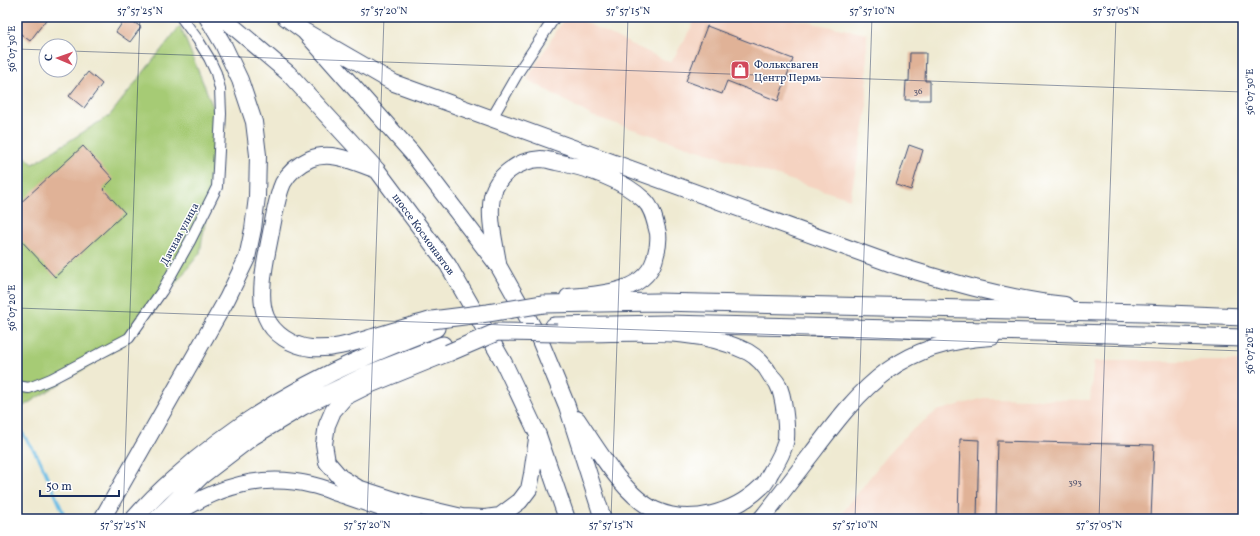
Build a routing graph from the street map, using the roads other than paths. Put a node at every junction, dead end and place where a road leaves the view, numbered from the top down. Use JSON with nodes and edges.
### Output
{"nodes":[{"id":1,"x":181,"y":17,"type":"edge"},
{"id":2,"x":207,"y":17,"type":"edge"},
{"id":3,"x":222,"y":17,"type":"edge"},
{"id":4,"x":284,"y":17,"type":"edge"},
{"id":5,"x":555,"y":17,"type":"edge"},
{"id":6,"x":304,"y":32,"type":"junction"},
{"id":7,"x":492,"y":118,"type":"junction"},
{"id":8,"x":377,"y":170,"type":"junction"},
{"id":9,"x":499,"y":267,"type":"junction"},
{"id":10,"x":541,"y":300,"type":"junction"},
{"id":11,"x":1144,"y":313,"type":"junction"},
{"id":12,"x":1243,"y":317,"type":"edge"},
{"id":13,"x":434,"y":324,"type":"junction"},
{"id":14,"x":556,"y":330,"type":"junction"},
{"id":15,"x":1076,"y":333,"type":"junction"},
{"id":16,"x":1243,"y":338,"type":"edge"},
{"id":17,"x":446,"y":349,"type":"junction"},
{"id":18,"x":17,"y":386,"type":"edge"},
{"id":19,"x":568,"y":406,"type":"junction"},
{"id":20,"x":538,"y":435,"type":"junction"},
{"id":21,"x":102,"y":519,"type":"edge"},
{"id":22,"x":134,"y":519,"type":"edge"},
{"id":23,"x":156,"y":519,"type":"edge"},
{"id":24,"x":169,"y":519,"type":"edge"},
{"id":25,"x":413,"y":519,"type":"edge"},
{"id":26,"x":567,"y":519,"type":"edge"},
{"id":27,"x":603,"y":519,"type":"edge"},
{"id":28,"x":761,"y":519,"type":"edge"}],
"edges":[{"from":1,"to":18,"type":"street","name":"Дачная улица"},
{"from":2,"to":21,"type":"main road"},
{"from":3,"to":8,"type":"main road","name":"шоссе Космонавтов"},
{"from":4,"to":6,"type":"main road"},
{"from":5,"to":7,"type":"street"},
{"from":6,"to":7,"type":"main road"},
{"from":6,"to":9,"type":"main road"},
{"from":7,"to":11,"type":"main road"},
{"from":8,"to":13,"type":"main road"},
{"from":8,"to":20,"type":"main road","name":"шоссе Космонавтов"},
{"from":9,"to":10,"type":"main road"},
{"from":9,"to":19,"type":"main road"},
{"from":10,"to":11,"type":"highway"},
{"from":10,"to":13,"type":"highway","bridge":true},
{"from":11,"to":12,"type":"highway"},
{"from":13,"to":22,"type":"highway"},
{"from":14,"to":15,"type":"highway"},
{"from":14,"to":17,"type":"highway","bridge":true},
{"from":14,"to":19,"type":"main road"},
{"from":15,"to":16,"type":"highway"},
{"from":15,"to":28,"type":"main road"},
{"from":17,"to":20,"type":"main road"},
{"from":17,"to":23,"type":"highway"},
{"from":19,"to":27,"type":"main road"},
{"from":20,"to":26,"type":"main road","name":"шоссе Космонавтов"},
{"from":24,"to":25,"type":"main road"}]}
